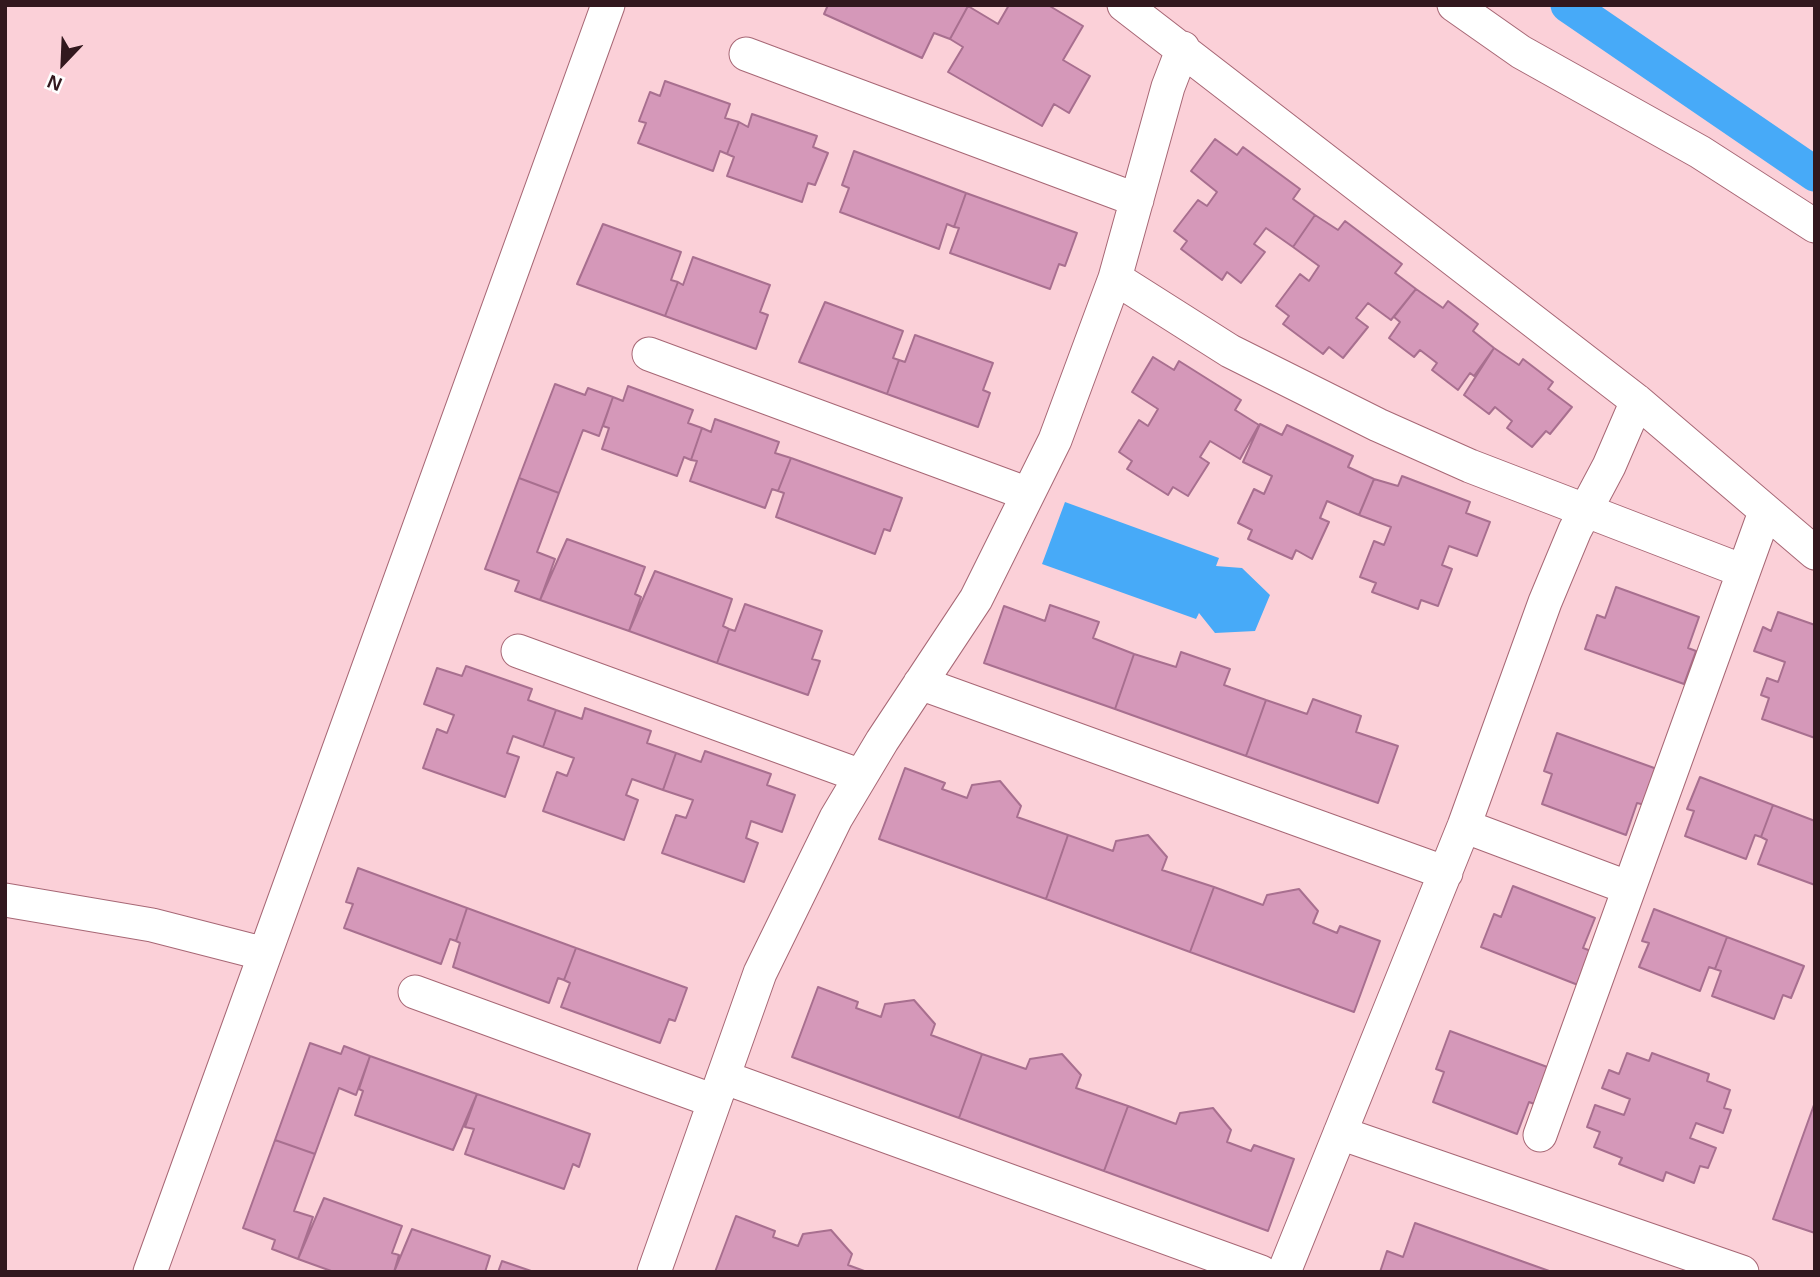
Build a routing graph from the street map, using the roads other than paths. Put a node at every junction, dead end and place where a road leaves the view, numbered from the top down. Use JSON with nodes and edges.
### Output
{"nodes":[{"id":1,"x":608,"y":5,"type":"edge"},
{"id":2,"x":1124,"y":5,"type":"edge"},
{"id":3,"x":1454,"y":5,"type":"edge"},
{"id":4,"x":1183,"y":48,"type":"junction"},
{"id":5,"x":746,"y":54,"type":"dead end"},
{"id":6,"x":1137,"y":200,"type":"junction"},
{"id":7,"x":1815,"y":226,"type":"edge"},
{"id":8,"x":1115,"y":278,"type":"junction"},
{"id":9,"x":649,"y":354,"type":"dead end"},
{"id":10,"x":1637,"y":401,"type":"junction"},
{"id":11,"x":1028,"y":494,"type":"junction"},
{"id":12,"x":1585,"y":510,"type":"junction"},
{"id":13,"x":1765,"y":512,"type":"junction"},
{"id":14,"x":1815,"y":553,"type":"edge"},
{"id":15,"x":1743,"y":571,"type":"junction"},
{"id":16,"x":518,"y":652,"type":"dead end"},
{"id":17,"x":920,"y":683,"type":"junction"},
{"id":18,"x":861,"y":776,"type":"junction"},
{"id":19,"x":1464,"y":826,"type":"junction"},
{"id":20,"x":1446,"y":873,"type":"junction"},
{"id":21,"x":1629,"y":888,"type":"junction"},
{"id":22,"x":5,"y":900,"type":"edge"},
{"id":23,"x":265,"y":954,"type":"junction"},
{"id":24,"x":415,"y":992,"type":"dead end"},
{"id":25,"x":719,"y":1089,"type":"junction"},
{"id":26,"x":1340,"y":1133,"type":"junction"},
{"id":27,"x":1540,"y":1135,"type":"dead end"},
{"id":28,"x":150,"y":1272,"type":"edge"},
{"id":29,"x":654,"y":1272,"type":"edge"},
{"id":30,"x":1261,"y":1272,"type":"edge"},
{"id":31,"x":1284,"y":1272,"type":"edge"},
{"id":32,"x":1742,"y":1272,"type":"edge"}],
"edges":[{"from":1,"to":23,"type":"street"},
{"from":2,"to":4,"type":"street"},
{"from":3,"to":7,"type":"street"},
{"from":4,"to":6,"type":"street"},
{"from":4,"to":10,"type":"street"},
{"from":5,"to":6,"type":"street"},
{"from":6,"to":8,"type":"street"},
{"from":8,"to":11,"type":"street"},
{"from":8,"to":12,"type":"street"},
{"from":9,"to":11,"type":"street"},
{"from":10,"to":12,"type":"street"},
{"from":10,"to":13,"type":"street"},
{"from":11,"to":17,"type":"street"},
{"from":12,"to":15,"type":"street"},
{"from":12,"to":19,"type":"street"},
{"from":13,"to":14,"type":"street"},
{"from":13,"to":15,"type":"street"},
{"from":15,"to":21,"type":"street"},
{"from":16,"to":18,"type":"street"},
{"from":17,"to":18,"type":"street"},
{"from":17,"to":20,"type":"street"},
{"from":18,"to":25,"type":"street"},
{"from":19,"to":20,"type":"street"},
{"from":19,"to":21,"type":"street"},
{"from":20,"to":26,"type":"street"},
{"from":21,"to":27,"type":"street"},
{"from":22,"to":23,"type":"street"},
{"from":23,"to":28,"type":"street"},
{"from":24,"to":25,"type":"street"},
{"from":25,"to":29,"type":"street"},
{"from":25,"to":30,"type":"street"},
{"from":26,"to":31,"type":"street"},
{"from":26,"to":32,"type":"street"}]}
